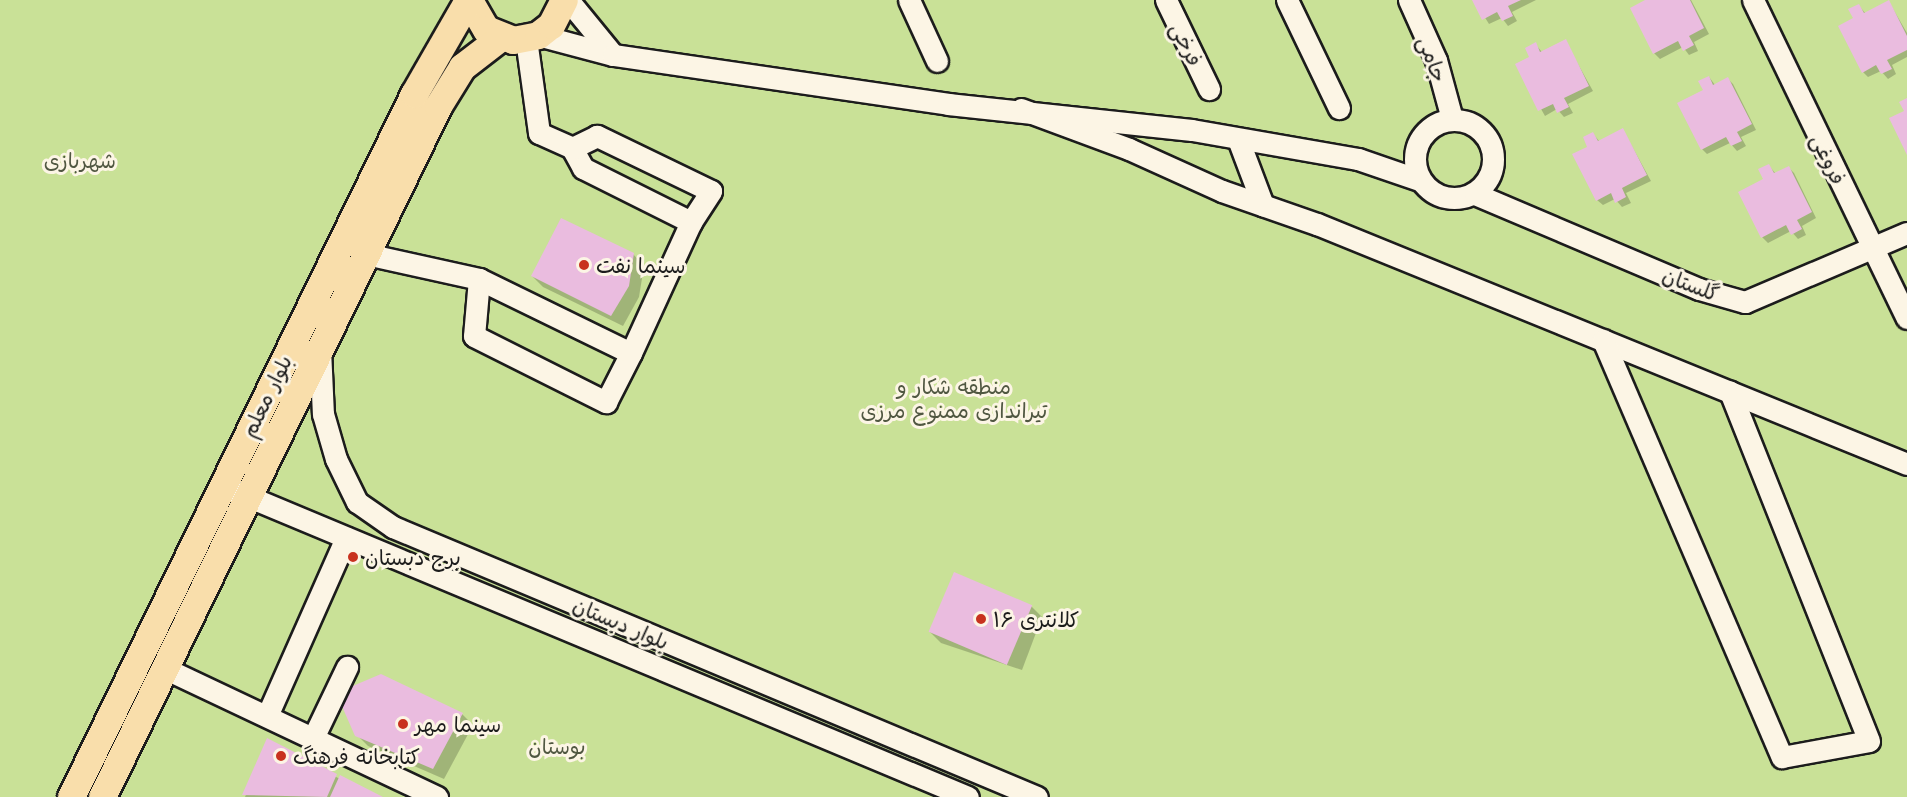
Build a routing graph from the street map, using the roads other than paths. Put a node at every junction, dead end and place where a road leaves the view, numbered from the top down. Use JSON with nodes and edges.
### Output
{"nodes":[{"id":1,"x":468,"y":0,"type":"edge"},
{"id":2,"x":566,"y":0,"type":"edge"},
{"id":3,"x":909,"y":0,"type":"edge"},
{"id":4,"x":1166,"y":0,"type":"edge"},
{"id":5,"x":1287,"y":0,"type":"edge"},
{"id":6,"x":1409,"y":0,"type":"edge"},
{"id":7,"x":1753,"y":0,"type":"edge"},
{"id":8,"x":522,"y":37,"type":"junction"},
{"id":9,"x":613,"y":55,"type":"junction"},
{"id":10,"x":937,"y":61,"type":"dead end"},
{"id":11,"x":1209,"y":89,"type":"dead end"},
{"id":12,"x":1339,"y":108,"type":"dead end"},
{"id":13,"x":1021,"y":109,"type":"junction"},
{"id":14,"x":1452,"y":119,"type":"junction"},
{"id":15,"x":1238,"y":140,"type":"junction"},
{"id":16,"x":572,"y":148,"type":"junction"},
{"id":17,"x":1419,"y":180,"type":"junction"},
{"id":18,"x":1475,"y":194,"type":"junction"},
{"id":19,"x":1263,"y":205,"type":"junction"},
{"id":20,"x":691,"y":222,"type":"junction"},
{"id":21,"x":1907,"y":233,"type":"edge"},
{"id":22,"x":1872,"y":251,"type":"junction"},
{"id":23,"x":366,"y":254,"type":"junction"},
{"id":24,"x":479,"y":279,"type":"junction"},
{"id":25,"x":1907,"y":318,"type":"edge"},
{"id":26,"x":1603,"y":340,"type":"junction"},
{"id":27,"x":320,"y":348,"type":"junction"},
{"id":28,"x":631,"y":353,"type":"junction"},
{"id":29,"x":1730,"y":392,"type":"junction"},
{"id":30,"x":1907,"y":464,"type":"edge"},
{"id":31,"x":222,"y":486,"type":"junction"},
{"id":32,"x":248,"y":497,"type":"junction"},
{"id":33,"x":346,"y":538,"type":"junction"},
{"id":34,"x":164,"y":668,"type":"junction"},
{"id":35,"x":347,"y":668,"type":"dead end"},
{"id":36,"x":267,"y":716,"type":"junction"},
{"id":37,"x":313,"y":738,"type":"junction"},
{"id":38,"x":936,"y":755,"type":"junction"},
{"id":39,"x":926,"y":788,"type":"edge"},
{"id":40,"x":72,"y":797,"type":"edge"},
{"id":41,"x":102,"y":797,"type":"edge"},
{"id":42,"x":437,"y":797,"type":"edge"},
{"id":43,"x":968,"y":797,"type":"edge"},
{"id":44,"x":1037,"y":797,"type":"edge"}],
"edges":[{"from":1,"to":8,"type":"main road"},
{"from":1,"to":31,"type":"main road","name":"بلوار معلم"},
{"from":2,"to":8,"type":"main road","name":"بلوار معلم"},
{"from":2,"to":9,"type":"street"},
{"from":3,"to":10,"type":"street"},
{"from":4,"to":11,"type":"street","name":"فرخی"},
{"from":5,"to":12,"type":"street"},
{"from":6,"to":14,"type":"street","name":"جامی"},
{"from":7,"to":22,"type":"street","name":"فروغی"},
{"from":8,"to":9,"type":"street"},
{"from":8,"to":16,"type":"street"},
{"from":8,"to":23,"type":"main road","name":"بلوار معلم"},
{"from":9,"to":13,"type":"street"},
{"from":13,"to":15,"type":"street"},
{"from":13,"to":19,"type":"street"},
{"from":14,"to":17,"type":"street"},
{"from":14,"to":18,"type":"street"},
{"from":15,"to":17,"type":"street"},
{"from":15,"to":19,"type":"street"},
{"from":16,"to":20,"type":"street"},
{"from":16,"to":20,"type":"street"},
{"from":17,"to":18,"type":"street"},
{"from":18,"to":22,"type":"street","name":"گلستان"},
{"from":19,"to":26,"type":"street"},
{"from":20,"to":28,"type":"street"},
{"from":21,"to":22,"type":"street","name":"گلستان"},
{"from":22,"to":25,"type":"street","name":"فروغی"},
{"from":23,"to":24,"type":"street"},
{"from":23,"to":27,"type":"main road","name":"بلوار معلم"},
{"from":24,"to":28,"type":"street"},
{"from":24,"to":28,"type":"street"},
{"from":26,"to":29,"type":"street"},
{"from":26,"to":29,"type":"street"},
{"from":27,"to":32,"type":"main road","name":"بلوار معلم"},
{"from":27,"to":38,"type":"street","name":"بلوار دبستان"},
{"from":29,"to":30,"type":"street"},
{"from":31,"to":32,"type":"street","name":"بلوار دبستان"},
{"from":31,"to":40,"type":"main road","name":"بلوار معلم"},
{"from":32,"to":33,"type":"street","name":"بلوار دبستان"},
{"from":32,"to":34,"type":"main road","name":"بلوار معلم"},
{"from":33,"to":36,"type":"street"},
{"from":33,"to":39,"type":"street","name":"بلوار دبستان"},
{"from":34,"to":36,"type":"street"},
{"from":34,"to":41,"type":"main road","name":"بلوار معلم"},
{"from":35,"to":37,"type":"street"},
{"from":36,"to":37,"type":"street"},
{"from":37,"to":42,"type":"street"},
{"from":38,"to":39,"type":"street"},
{"from":38,"to":44,"type":"street","name":"بلوار دبستان"},
{"from":39,"to":43,"type":"street","name":"بلوار دبستان"}]}
